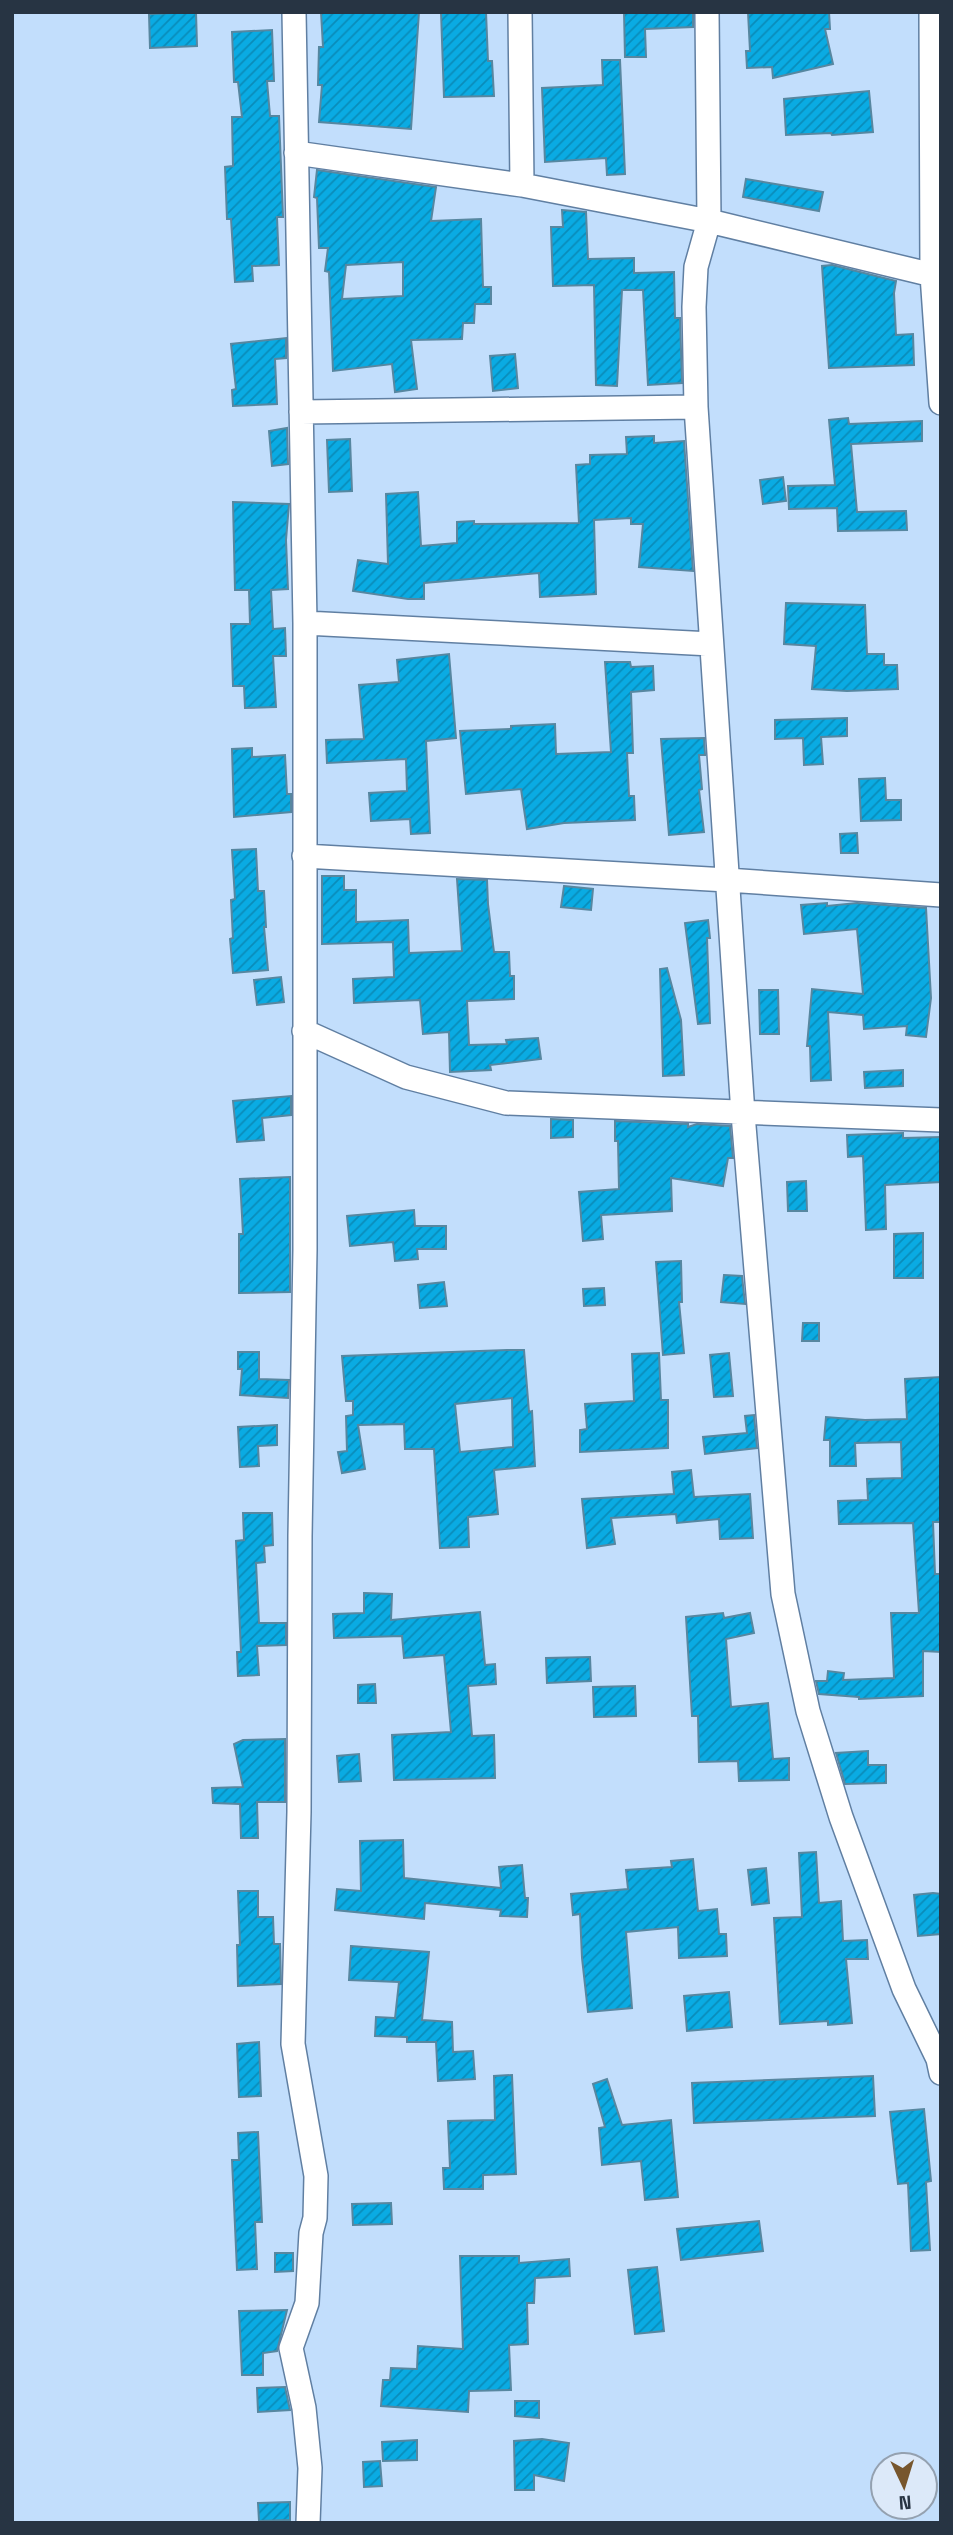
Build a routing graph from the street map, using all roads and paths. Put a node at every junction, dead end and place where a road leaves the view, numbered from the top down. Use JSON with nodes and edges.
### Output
{"nodes":[{"id":1,"x":294,"y":12,"type":"edge"},
{"id":2,"x":520,"y":12,"type":"edge"},
{"id":3,"x":707,"y":12,"type":"edge"},
{"id":4,"x":931,"y":12,"type":"edge"},
{"id":5,"x":296,"y":153,"type":"junction"},
{"id":6,"x":522,"y":185,"type":"junction"},
{"id":7,"x":709,"y":221,"type":"junction"},
{"id":8,"x":937,"y":276,"type":"edge"},
{"id":9,"x":941,"y":403,"type":"edge"},
{"id":10,"x":695,"y":407,"type":"junction"},
{"id":11,"x":301,"y":412,"type":"junction"},
{"id":12,"x":305,"y":623,"type":"junction"},
{"id":13,"x":711,"y":644,"type":"junction"},
{"id":14,"x":304,"y":856,"type":"junction"},
{"id":15,"x":727,"y":880,"type":"junction"},
{"id":16,"x":941,"y":895,"type":"edge"},
{"id":17,"x":304,"y":1031,"type":"junction"},
{"id":18,"x":743,"y":1114,"type":"junction"},
{"id":19,"x":941,"y":1120,"type":"edge"},
{"id":20,"x":940,"y":2064,"type":"edge"},
{"id":21,"x":309,"y":2523,"type":"edge"}],
"edges":[{"from":1,"to":5,"type":"street"},
{"from":2,"to":6,"type":"street"},
{"from":3,"to":7,"type":"street"},
{"from":4,"to":8,"type":"street"},
{"from":5,"to":6,"type":"street"},
{"from":5,"to":11,"type":"street"},
{"from":6,"to":7,"type":"street"},
{"from":7,"to":8,"type":"street"},
{"from":7,"to":10,"type":"street"},
{"from":8,"to":9,"type":"street"},
{"from":10,"to":11,"type":"street"},
{"from":10,"to":13,"type":"street"},
{"from":11,"to":12,"type":"street"},
{"from":12,"to":13,"type":"street"},
{"from":12,"to":14,"type":"street"},
{"from":13,"to":15,"type":"street"},
{"from":14,"to":15,"type":"street"},
{"from":14,"to":17,"type":"street"},
{"from":15,"to":16,"type":"street"},
{"from":15,"to":18,"type":"street"},
{"from":17,"to":18,"type":"street"},
{"from":17,"to":21,"type":"street"},
{"from":18,"to":19,"type":"street"},
{"from":18,"to":20,"type":"street"}]}
